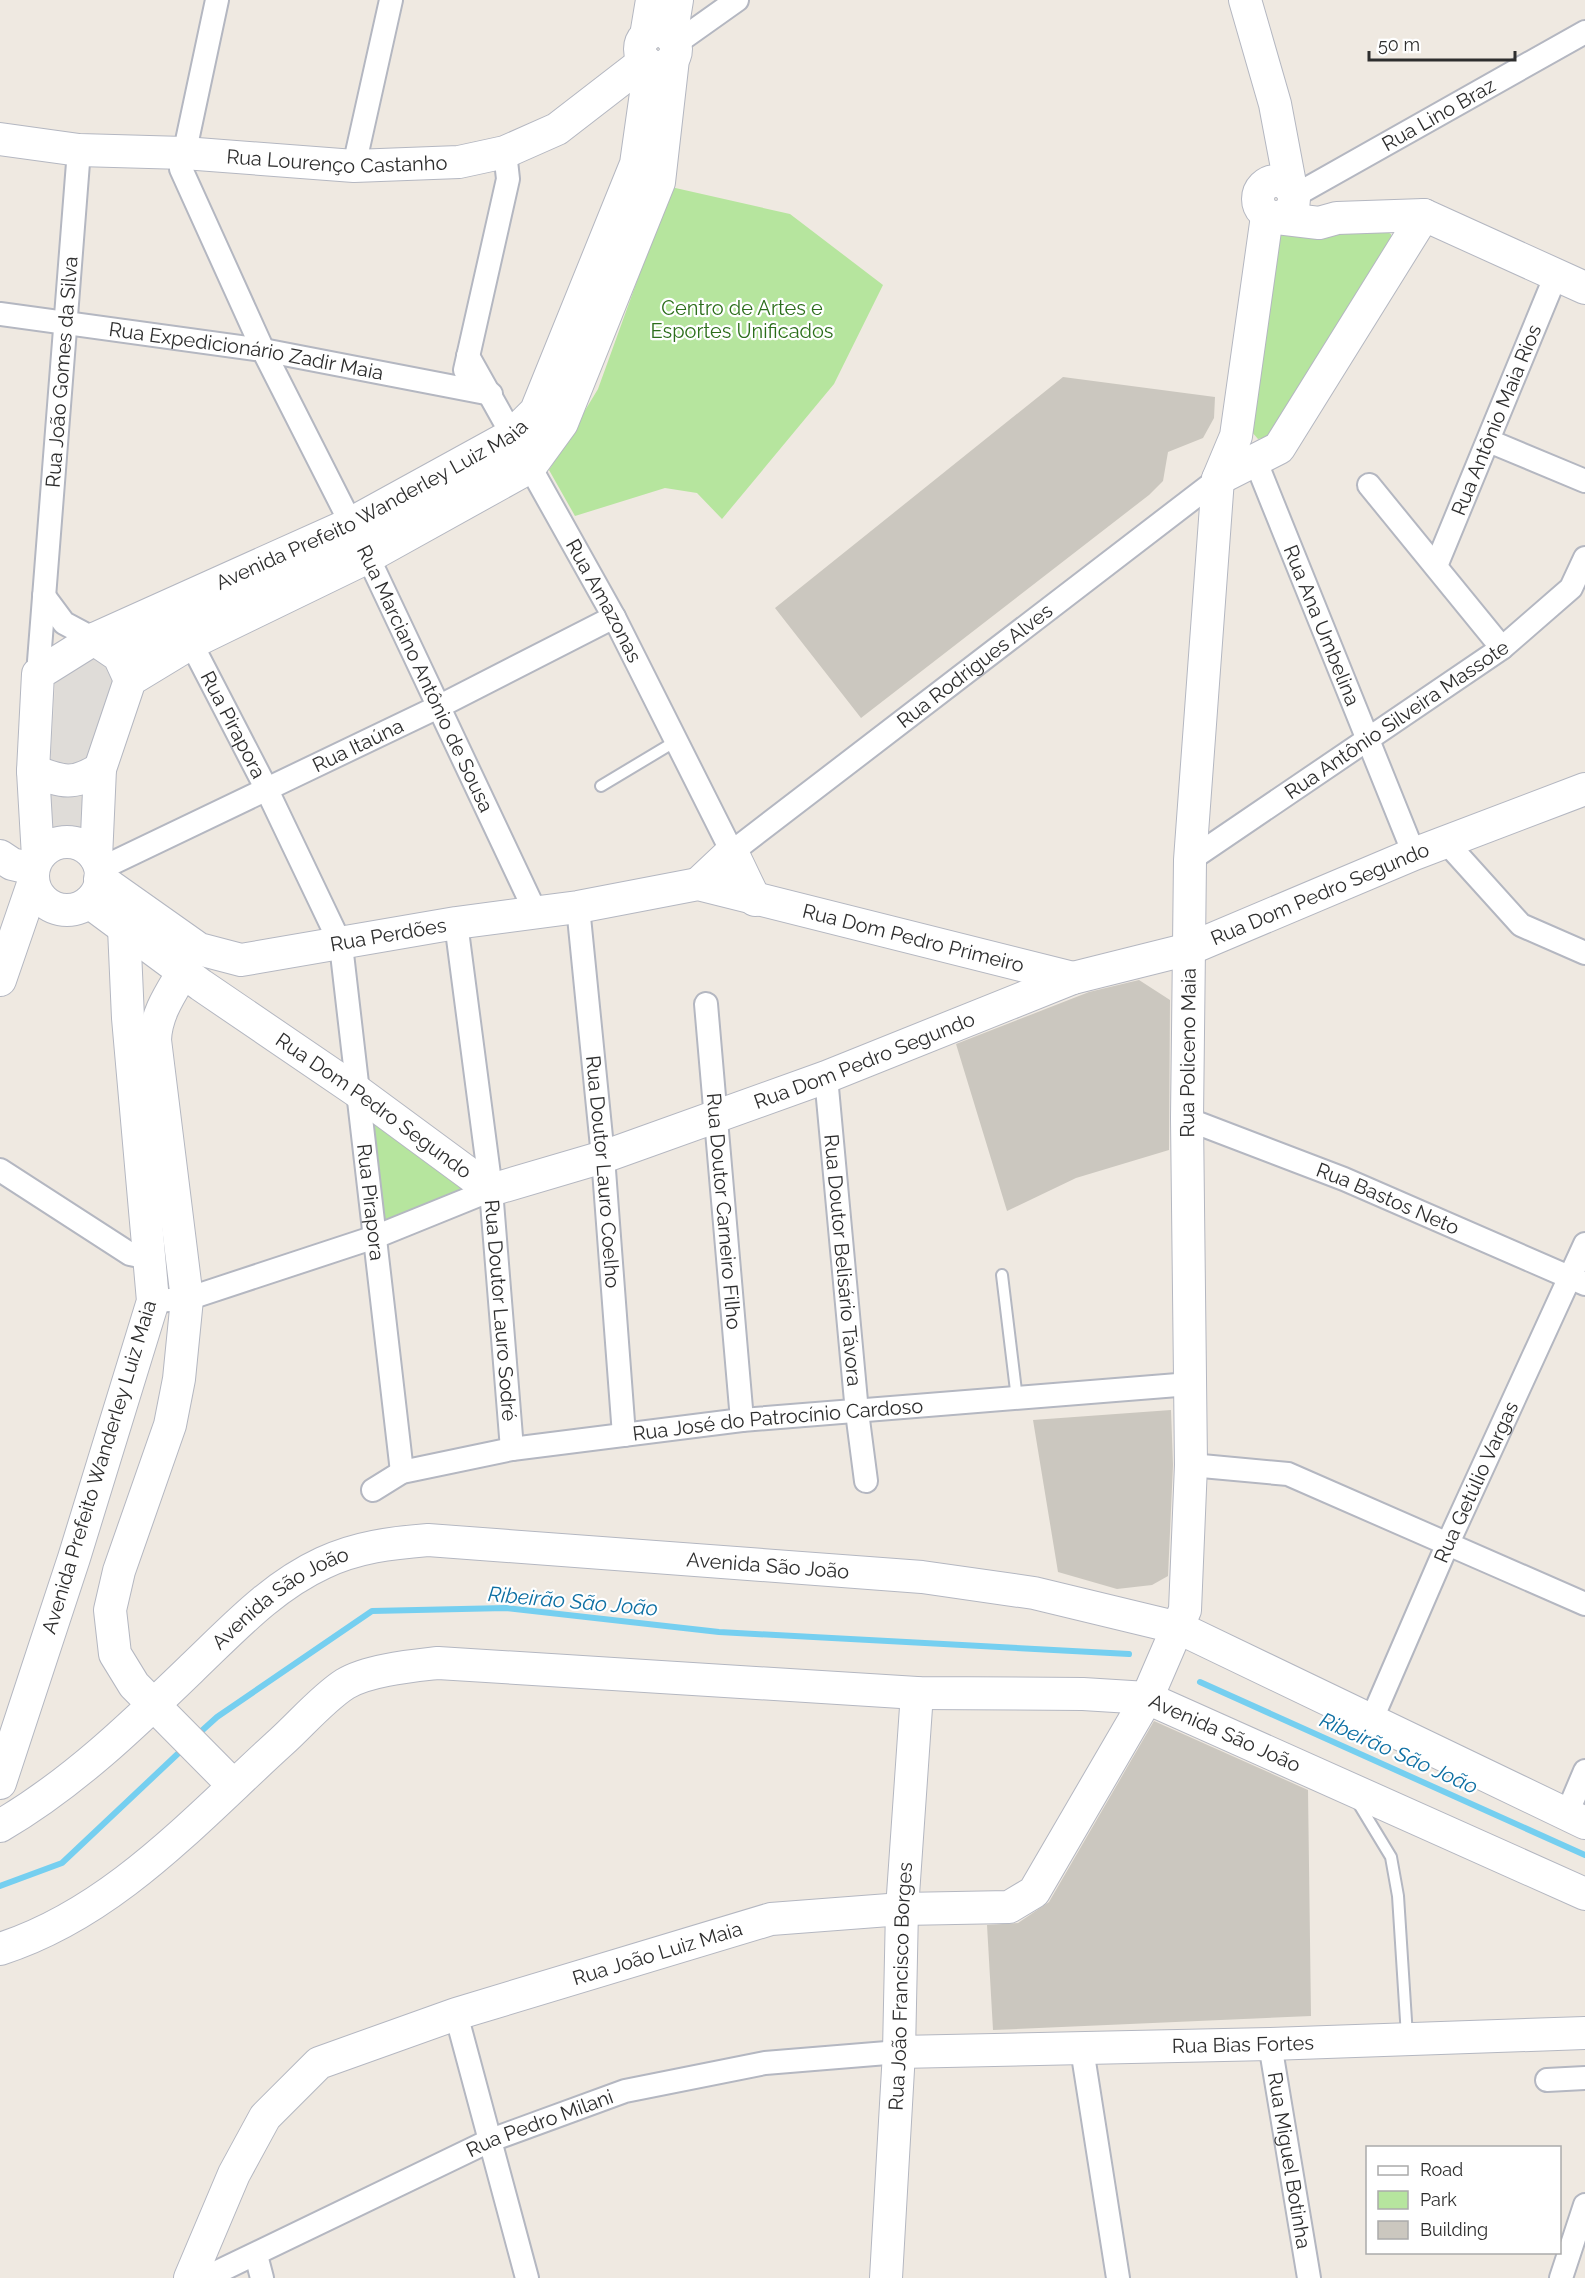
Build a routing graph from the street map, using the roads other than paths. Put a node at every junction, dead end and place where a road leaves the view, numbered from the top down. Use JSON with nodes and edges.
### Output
{"nodes":[{"id":1,"x":217,"y":0,"type":"edge"},
{"id":2,"x":391,"y":0,"type":"edge"},
{"id":3,"x":652,"y":0,"type":"edge"},
{"id":4,"x":663,"y":0,"type":"edge"},
{"id":5,"x":677,"y":0,"type":"edge"},
{"id":6,"x":737,"y":0,"type":"edge"},
{"id":7,"x":1245,"y":0,"type":"edge"},
{"id":8,"x":1585,"y":32,"type":"edge"},
{"id":9,"x":660,"y":50,"type":"junction"},
{"id":10,"x":0,"y":139,"type":"edge"},
{"id":11,"x":79,"y":150,"type":"junction"},
{"id":12,"x":505,"y":152,"type":"junction"},
{"id":13,"x":184,"y":153,"type":"junction"},
{"id":14,"x":354,"y":166,"type":"junction"},
{"id":15,"x":1282,"y":201,"type":"junction"},
{"id":16,"x":1424,"y":215,"type":"junction"},
{"id":17,"x":1557,"y":275,"type":"junction"},
{"id":18,"x":1585,"y":288,"type":"edge"},
{"id":19,"x":0,"y":314,"type":"edge"},
{"id":20,"x":67,"y":324,"type":"junction"},
{"id":21,"x":263,"y":350,"type":"junction"},
{"id":22,"x":468,"y":356,"type":"junction"},
{"id":23,"x":460,"y":389,"type":"junction"},
{"id":24,"x":491,"y":394,"type":"junction"},
{"id":25,"x":1236,"y":435,"type":"junction"},
{"id":26,"x":1489,"y":441,"type":"junction"},
{"id":27,"x":521,"y":452,"type":"junction"},
{"id":28,"x":1256,"y":462,"type":"junction"},
{"id":29,"x":1218,"y":479,"type":"junction"},
{"id":30,"x":1585,"y":481,"type":"edge"},
{"id":31,"x":1369,"y":485,"type":"dead end"},
{"id":32,"x":359,"y":540,"type":"junction"},
{"id":33,"x":1585,"y":558,"type":"edge"},
{"id":34,"x":1436,"y":566,"type":"junction"},
{"id":35,"x":44,"y":596,"type":"junction"},
{"id":36,"x":614,"y":617,"type":"junction"},
{"id":37,"x":191,"y":643,"type":"junction"},
{"id":38,"x":1502,"y":648,"type":"junction"},
{"id":39,"x":114,"y":659,"type":"junction"},
{"id":40,"x":38,"y":675,"type":"junction"},
{"id":41,"x":438,"y":707,"type":"junction"},
{"id":42,"x":676,"y":741,"type":"junction"},
{"id":43,"x":1369,"y":741,"type":"junction"},
{"id":44,"x":100,"y":769,"type":"junction"},
{"id":45,"x":33,"y":771,"type":"junction"},
{"id":46,"x":601,"y":786,"type":"dead end"},
{"id":47,"x":266,"y":788,"type":"junction"},
{"id":48,"x":1585,"y":789,"type":"edge"},
{"id":49,"x":1446,"y":842,"type":"junction"},
{"id":50,"x":732,"y":852,"type":"junction"},
{"id":51,"x":1414,"y":854,"type":"junction"},
{"id":52,"x":0,"y":856,"type":"edge"},
{"id":53,"x":1190,"y":860,"type":"junction"},
{"id":54,"x":35,"y":870,"type":"junction"},
{"id":55,"x":91,"y":884,"type":"junction"},
{"id":56,"x":698,"y":884,"type":"junction"},
{"id":57,"x":755,"y":900,"type":"junction"},
{"id":58,"x":578,"y":907,"type":"junction"},
{"id":59,"x":536,"y":911,"type":"junction"},
{"id":60,"x":456,"y":923,"type":"junction"},
{"id":61,"x":123,"y":928,"type":"junction"},
{"id":62,"x":341,"y":945,"type":"junction"},
{"id":63,"x":1189,"y":949,"type":"junction"},
{"id":64,"x":1585,"y":953,"type":"edge"},
{"id":65,"x":6,"y":960,"type":"edge"},
{"id":66,"x":1024,"y":965,"type":"junction"},
{"id":67,"x":183,"y":972,"type":"junction"},
{"id":68,"x":1073,"y":978,"type":"junction"},
{"id":69,"x":1018,"y":1000,"type":"junction"},
{"id":70,"x":706,"y":1004,"type":"dead end"},
{"id":71,"x":826,"y":1077,"type":"junction"},
{"id":72,"x":358,"y":1092,"type":"junction"},
{"id":73,"x":717,"y":1114,"type":"junction"},
{"id":74,"x":1187,"y":1119,"type":"junction"},
{"id":75,"x":603,"y":1157,"type":"junction"},
{"id":76,"x":0,"y":1170,"type":"edge"},
{"id":77,"x":491,"y":1190,"type":"junction"},
{"id":78,"x":375,"y":1237,"type":"junction"},
{"id":79,"x":1585,"y":1244,"type":"edge"},
{"id":80,"x":149,"y":1258,"type":"junction"},
{"id":81,"x":1002,"y":1275,"type":"dead end"},
{"id":82,"x":1577,"y":1280,"type":"edge"},
{"id":83,"x":187,"y":1299,"type":"junction"},
{"id":84,"x":153,"y":1300,"type":"junction"},
{"id":85,"x":1190,"y":1384,"type":"junction"},
{"id":86,"x":1017,"y":1399,"type":"junction"},
{"id":87,"x":857,"y":1412,"type":"junction"},
{"id":88,"x":742,"y":1420,"type":"junction"},
{"id":89,"x":624,"y":1435,"type":"junction"},
{"id":90,"x":512,"y":1449,"type":"junction"},
{"id":91,"x":1191,"y":1465,"type":"junction"},
{"id":92,"x":402,"y":1472,"type":"junction"},
{"id":93,"x":866,"y":1481,"type":"dead end"},
{"id":94,"x":373,"y":1490,"type":"dead end"},
{"id":95,"x":1448,"y":1543,"type":"junction"},
{"id":96,"x":1187,"y":1581,"type":"junction"},
{"id":97,"x":1585,"y":1604,"type":"edge"},
{"id":98,"x":1128,"y":1614,"type":"junction"},
{"id":99,"x":1179,"y":1628,"type":"junction"},
{"id":100,"x":917,"y":1693,"type":"junction"},
{"id":101,"x":1083,"y":1694,"type":"junction"},
{"id":102,"x":1147,"y":1698,"type":"junction"},
{"id":103,"x":161,"y":1713,"type":"junction"},
{"id":104,"x":1371,"y":1721,"type":"junction"},
{"id":105,"x":1129,"y":1730,"type":"junction"},
{"id":106,"x":1585,"y":1771,"type":"edge"},
{"id":107,"x":225,"y":1778,"type":"junction"},
{"id":108,"x":0,"y":1784,"type":"edge"},
{"id":109,"x":1351,"y":1790,"type":"junction"},
{"id":110,"x":1576,"y":1819,"type":"edge"},
{"id":111,"x":0,"y":1826,"type":"edge"},
{"id":112,"x":1585,"y":1894,"type":"edge"},
{"id":113,"x":902,"y":1909,"type":"junction"},
{"id":114,"x":0,"y":1949,"type":"edge"},
{"id":115,"x":456,"y":2014,"type":"junction"},
{"id":116,"x":1585,"y":2033,"type":"edge"},
{"id":117,"x":1407,"y":2040,"type":"junction"},
{"id":118,"x":1270,"y":2044,"type":"junction"},
{"id":119,"x":1082,"y":2049,"type":"junction"},
{"id":120,"x":899,"y":2052,"type":"junction"},
{"id":121,"x":1585,"y":2078,"type":"edge"},
{"id":122,"x":1547,"y":2080,"type":"dead end"},
{"id":123,"x":491,"y":2140,"type":"junction"},
{"id":124,"x":1585,"y":2205,"type":"edge"},
{"id":125,"x":256,"y":2255,"type":"junction"},
{"id":126,"x":190,"y":2278,"type":"edge"},
{"id":127,"x":205,"y":2278,"type":"edge"},
{"id":128,"x":262,"y":2278,"type":"edge"},
{"id":129,"x":527,"y":2278,"type":"edge"},
{"id":130,"x":886,"y":2278,"type":"edge"},
{"id":131,"x":1118,"y":2278,"type":"edge"},
{"id":132,"x":1309,"y":2278,"type":"edge"},
{"id":133,"x":1561,"y":2278,"type":"edge"}],
"edges":[{"from":1,"to":13,"type":"street","name":"Rua Marciano Antônio de Sousa"},
{"from":2,"to":14,"type":"street"},
{"from":3,"to":9,"type":"street","name":"Avenida Prefeito Wanderley Luiz Maia"},
{"from":4,"to":9,"type":"street"},
{"from":5,"to":9,"type":"street","name":"Avenida Prefeito Wanderley Luiz Maia"},
{"from":6,"to":9,"type":"street","name":"Rua Lourenço Castanho"},
{"from":7,"to":15,"type":"street","name":"Rua Policeno Maia"},
{"from":8,"to":15,"type":"street","name":"Rua Lino Braz"},
{"from":9,"to":12,"type":"street","name":"Rua Lourenço Castanho"},
{"from":9,"to":27,"type":"street","name":"Avenida Prefeito Wanderley Luiz Maia"},
{"from":10,"to":11,"type":"street","name":"Rua Lourenço Castanho"},
{"from":11,"to":13,"type":"street","name":"Rua Lourenço Castanho"},
{"from":11,"to":20,"type":"street","name":"Rua João Gomes da Silva"},
{"from":12,"to":14,"type":"street","name":"Rua Lourenço Castanho"},
{"from":12,"to":22,"type":"street"},
{"from":13,"to":14,"type":"street","name":"Rua Lourenço Castanho"},
{"from":13,"to":21,"type":"street","name":"Rua Marciano Antônio de Sousa"},
{"from":15,"to":16,"type":"street"},
{"from":15,"to":25,"type":"street","name":"Rua Policeno Maia"},
{"from":16,"to":17,"type":"street"},
{"from":16,"to":28,"type":"street"},
{"from":17,"to":18,"type":"street"},
{"from":17,"to":26,"type":"street","name":"Rua Antônio Maia Rios"},
{"from":19,"to":20,"type":"street","name":"Rua Expedicionário Zadir Maia"},
{"from":20,"to":21,"type":"street","name":"Rua Expedicionário Zadir Maia"},
{"from":20,"to":35,"type":"street","name":"Rua João Gomes da Silva"},
{"from":21,"to":23,"type":"street","name":"Rua Expedicionário Zadir Maia"},
{"from":21,"to":32,"type":"street","name":"Rua Marciano Antônio de Sousa"},
{"from":22,"to":23,"type":"street"},
{"from":22,"to":24,"type":"street","name":"Rua Amazonas"},
{"from":23,"to":24,"type":"street","name":"Rua Expedicionário Zadir Maia"},
{"from":24,"to":27,"type":"street","name":"Rua Amazonas"},
{"from":25,"to":28,"type":"street"},
{"from":25,"to":29,"type":"street","name":"Rua Policeno Maia"},
{"from":26,"to":30,"type":"street"},
{"from":26,"to":34,"type":"street","name":"Rua Antônio Maia Rios"},
{"from":27,"to":32,"type":"street","name":"Avenida Prefeito Wanderley Luiz Maia"},
{"from":27,"to":36,"type":"street","name":"Rua Amazonas"},
{"from":28,"to":29,"type":"street"},
{"from":28,"to":43,"type":"street","name":"Rua Ana Umbelina"},
{"from":29,"to":50,"type":"street","name":"Rua Rodrigues Alves"},
{"from":29,"to":53,"type":"street","name":"Rua Policeno Maia"},
{"from":31,"to":34,"type":"street"},
{"from":32,"to":37,"type":"street","name":"Avenida Prefeito Wanderley Luiz Maia"},
{"from":32,"to":39,"type":"street","name":"Avenida Prefeito Wanderley Luiz Maia"},
{"from":32,"to":41,"type":"street","name":"Rua Marciano Antônio de Sousa"},
{"from":33,"to":38,"type":"street","name":"Rua Antônio Silveira Massote"},
{"from":34,"to":38,"type":"street"},
{"from":35,"to":39,"type":"street"},
{"from":35,"to":40,"type":"street","name":"Rua João Gomes da Silva"},
{"from":36,"to":41,"type":"street","name":"Rua Itaúna"},
{"from":36,"to":42,"type":"street","name":"Rua Amazonas"},
{"from":37,"to":39,"type":"street","name":"Avenida Prefeito Wanderley Luiz Maia"},
{"from":37,"to":47,"type":"street","name":"Rua Pirapora"},
{"from":38,"to":43,"type":"street","name":"Rua Antônio Silveira Massote"},
{"from":39,"to":40,"type":"street","name":"Avenida Prefeito Wanderley Luiz Maia"},
{"from":39,"to":44,"type":"street"},
{"from":40,"to":45,"type":"street"},
{"from":41,"to":47,"type":"street","name":"Rua Itaúna"},
{"from":41,"to":59,"type":"street","name":"Rua Marciano Antônio de Sousa"},
{"from":42,"to":46,"type":"lane"},
{"from":42,"to":50,"type":"street","name":"Rua Amazonas"},
{"from":43,"to":51,"type":"street","name":"Rua Ana Umbelina"},
{"from":43,"to":53,"type":"street","name":"Rua Antônio Silveira Massote"},
{"from":44,"to":45,"type":"street"},
{"from":44,"to":55,"type":"street"},
{"from":45,"to":54,"type":"street"},
{"from":47,"to":55,"type":"street","name":"Rua Itaúna"},
{"from":47,"to":62,"type":"street","name":"Rua Pirapora"},
{"from":48,"to":49,"type":"street","name":"Rua Dom Pedro Segundo"},
{"from":49,"to":51,"type":"street","name":"Rua Dom Pedro Segundo"},
{"from":49,"to":64,"type":"street"},
{"from":50,"to":56,"type":"street"},
{"from":50,"to":57,"type":"street"},
{"from":51,"to":63,"type":"street","name":"Rua Dom Pedro Segundo"},
{"from":52,"to":54,"type":"street"},
{"from":53,"to":63,"type":"street","name":"Rua Policeno Maia"},
{"from":54,"to":55,"type":"street"},
{"from":54,"to":55,"type":"street"},
{"from":54,"to":65,"type":"street"},
{"from":55,"to":61,"type":"street","name":"Rua Dom Pedro Segundo"},
{"from":55,"to":62,"type":"street","name":"Rua Perdões"},
{"from":55,"to":65,"type":"street"},
{"from":56,"to":57,"type":"street","name":"Rua Dom Pedro Primeiro"},
{"from":56,"to":58,"type":"street","name":"Rua Perdões"},
{"from":57,"to":66,"type":"street","name":"Rua Dom Pedro Primeiro"},
{"from":58,"to":59,"type":"street","name":"Rua Perdões"},
{"from":58,"to":75,"type":"street","name":"Rua Doutor Lauro Coelho"},
{"from":59,"to":60,"type":"street","name":"Rua Perdões"},
{"from":60,"to":62,"type":"street","name":"Rua Perdões"},
{"from":60,"to":77,"type":"street","name":"Rua Doutor Lauro Sodré"},
{"from":61,"to":67,"type":"street","name":"Rua Dom Pedro Segundo"},
{"from":61,"to":80,"type":"street","name":"Avenida Prefeito Wanderley Luiz Maia"},
{"from":62,"to":72,"type":"street","name":"Rua Pirapora"},
{"from":63,"to":68,"type":"street","name":"Rua Dom Pedro Segundo"},
{"from":63,"to":74,"type":"street","name":"Rua Policeno Maia"},
{"from":66,"to":68,"type":"street","name":"Rua Dom Pedro Primeiro"},
{"from":66,"to":69,"type":"street"},
{"from":67,"to":72,"type":"street","name":"Rua Dom Pedro Segundo"},
{"from":67,"to":83,"type":"street","name":"Avenida Prefeito Wanderley Luiz Maia"},
{"from":68,"to":69,"type":"street","name":"Rua Dom Pedro Segundo"},
{"from":69,"to":71,"type":"street","name":"Rua Dom Pedro Segundo"},
{"from":70,"to":73,"type":"street","name":"Rua Doutor Carneiro Filho"},
{"from":71,"to":73,"type":"street","name":"Rua Dom Pedro Segundo"},
{"from":71,"to":87,"type":"street","name":"Rua Doutor Belisário Távora"},
{"from":72,"to":77,"type":"street","name":"Rua Dom Pedro Segundo"},
{"from":72,"to":78,"type":"street","name":"Rua Pirapora"},
{"from":73,"to":75,"type":"street","name":"Rua Dom Pedro Segundo"},
{"from":73,"to":88,"type":"street","name":"Rua Doutor Carneiro Filho"},
{"from":74,"to":82,"type":"street","name":"Rua Bastos Neto"},
{"from":74,"to":85,"type":"street","name":"Rua Policeno Maia"},
{"from":75,"to":77,"type":"street","name":"Rua Dom Pedro Segundo"},
{"from":75,"to":89,"type":"street","name":"Rua Doutor Lauro Coelho"},
{"from":76,"to":80,"type":"street"},
{"from":77,"to":78,"type":"street"},
{"from":77,"to":90,"type":"street","name":"Rua Doutor Lauro Sodré"},
{"from":78,"to":83,"type":"street"},
{"from":78,"to":92,"type":"street","name":"Rua Pirapora"},
{"from":79,"to":82,"type":"street","name":"Rua Getúlio Vargas"},
{"from":80,"to":84,"type":"street","name":"Avenida Prefeito Wanderley Luiz Maia"},
{"from":81,"to":86,"type":"lane"},
{"from":82,"to":95,"type":"street","name":"Rua Getúlio Vargas"},
{"from":83,"to":84,"type":"street"},
{"from":83,"to":103,"type":"street","name":"Avenida Prefeito Wanderley Luiz Maia"},
{"from":84,"to":108,"type":"street","name":"Avenida Prefeito Wanderley Luiz Maia"},
{"from":85,"to":86,"type":"street","name":"Rua José do Patrocínio Cardoso"},
{"from":85,"to":91,"type":"street","name":"Rua Policeno Maia"},
{"from":86,"to":87,"type":"street","name":"Rua José do Patrocínio Cardoso"},
{"from":87,"to":88,"type":"street","name":"Rua José do Patrocínio Cardoso"},
{"from":87,"to":93,"type":"street","name":"Rua Doutor Belisário Távora"},
{"from":88,"to":89,"type":"street","name":"Rua José do Patrocínio Cardoso"},
{"from":89,"to":90,"type":"street","name":"Rua José do Patrocínio Cardoso"},
{"from":90,"to":92,"type":"street","name":"Rua José do Patrocínio Cardoso"},
{"from":91,"to":95,"type":"street"},
{"from":91,"to":96,"type":"street","name":"Rua Policeno Maia"},
{"from":92,"to":94,"type":"street","name":"Rua José do Patrocínio Cardoso"},
{"from":95,"to":97,"type":"street"},
{"from":95,"to":104,"type":"street","name":"Rua Getúlio Vargas"},
{"from":96,"to":98,"type":"street"},
{"from":96,"to":99,"type":"street","name":"Rua Policeno Maia"},
{"from":98,"to":99,"type":"street","name":"Avenida São João"},
{"from":98,"to":103,"type":"street","name":"Avenida São João"},
{"from":99,"to":102,"type":"street","name":"Rua Policeno Maia"},
{"from":99,"to":104,"type":"street","name":"Avenida São João"},
{"from":100,"to":101,"type":"street","name":"Avenida São João"},
{"from":100,"to":107,"type":"street","name":"Avenida São João"},
{"from":100,"to":113,"type":"street","name":"Rua João Francisco Borges"},
{"from":101,"to":102,"type":"street","name":"Avenida São João"},
{"from":101,"to":105,"type":"street"},
{"from":102,"to":105,"type":"street","name":"Rua João Luiz Maia"},
{"from":102,"to":109,"type":"street","name":"Avenida São João"},
{"from":103,"to":107,"type":"street","name":"Avenida Prefeito Wanderley Luiz Maia"},
{"from":103,"to":111,"type":"street","name":"Avenida São João"},
{"from":104,"to":110,"type":"street","name":"Avenida São João"},
{"from":105,"to":113,"type":"street","name":"Rua João Luiz Maia"},
{"from":106,"to":110,"type":"street"},
{"from":107,"to":114,"type":"street","name":"Avenida São João"},
{"from":109,"to":112,"type":"street","name":"Avenida São João"},
{"from":109,"to":117,"type":"lane"},
{"from":113,"to":115,"type":"street","name":"Rua João Luiz Maia"},
{"from":113,"to":120,"type":"street","name":"Rua João Francisco Borges"},
{"from":115,"to":123,"type":"street"},
{"from":115,"to":126,"type":"street","name":"Rua João Luiz Maia"},
{"from":116,"to":117,"type":"street","name":"Rua Bias Fortes"},
{"from":117,"to":118,"type":"street","name":"Rua Bias Fortes"},
{"from":118,"to":119,"type":"street","name":"Rua Bias Fortes"},
{"from":118,"to":132,"type":"street","name":"Rua Miguel Botinha"},
{"from":119,"to":120,"type":"street","name":"Rua Bias Fortes"},
{"from":119,"to":131,"type":"street"},
{"from":120,"to":123,"type":"street","name":"Rua Pedro Milani"},
{"from":120,"to":130,"type":"street","name":"Rua João Francisco Borges"},
{"from":121,"to":122,"type":"street"},
{"from":123,"to":125,"type":"street","name":"Rua Pedro Milani"},
{"from":123,"to":129,"type":"street"},
{"from":124,"to":133,"type":"street"},
{"from":125,"to":127,"type":"street","name":"Rua Pedro Milani"},
{"from":125,"to":128,"type":"street"}]}
